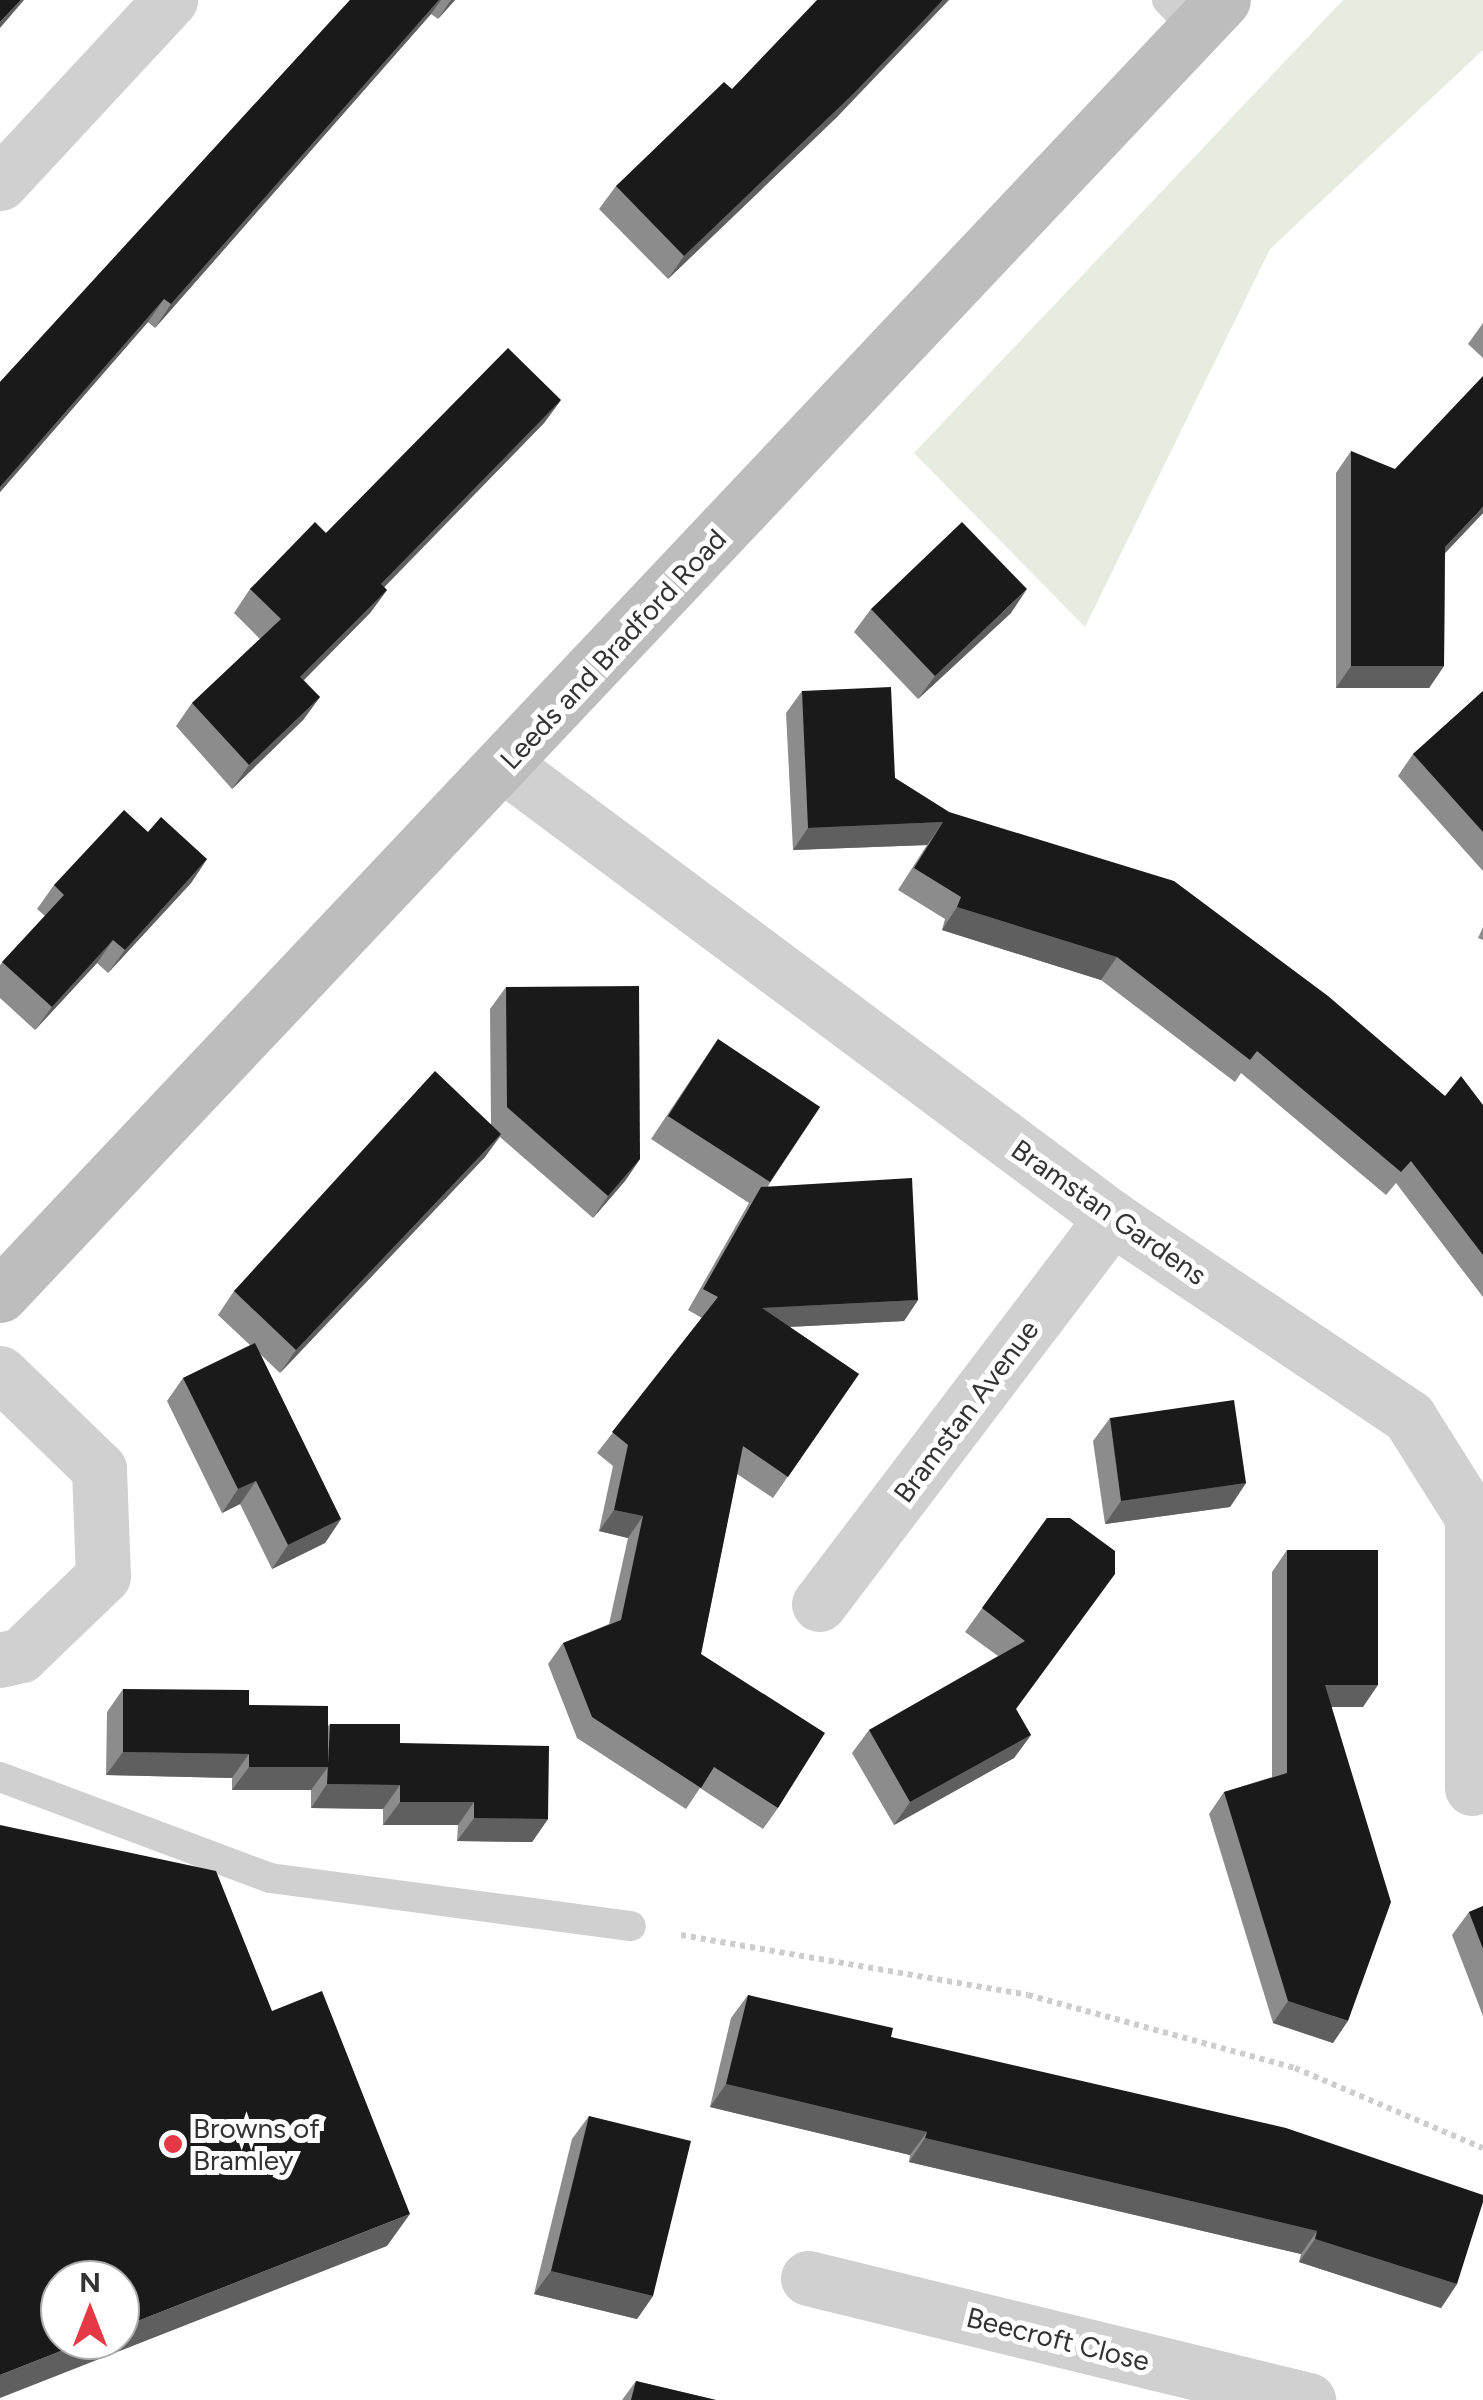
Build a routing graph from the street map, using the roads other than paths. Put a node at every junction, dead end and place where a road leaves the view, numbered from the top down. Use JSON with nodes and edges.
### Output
{"nodes":[{"id":1,"x":170,"y":0,"type":"edge"},
{"id":2,"x":1195,"y":10,"type":"edge"},
{"id":3,"x":0,"y":183,"type":"edge"},
{"id":4,"x":504,"y":765,"type":"junction"},
{"id":5,"x":1112,"y":1218,"type":"junction"},
{"id":6,"x":0,"y":1295,"type":"edge"},
{"id":7,"x":0,"y":1374,"type":"edge"},
{"id":8,"x":819,"y":1604,"type":"dead end"},
{"id":9,"x":0,"y":1660,"type":"edge"},
{"id":10,"x":0,"y":1777,"type":"edge"},
{"id":11,"x":1472,"y":1788,"type":"dead end"},
{"id":12,"x":631,"y":1926,"type":"road end"},
{"id":13,"x":808,"y":2278,"type":"dead end"},
{"id":14,"x":1308,"y":2400,"type":"edge"}],
"edges":[{"from":1,"to":3,"type":"street"},
{"from":2,"to":4,"type":"main road","name":"Leeds and Bradford Road"},
{"from":4,"to":5,"type":"street","name":"Bramstan Gardens"},
{"from":4,"to":6,"type":"main road","name":"Leeds and Bradford Road"},
{"from":5,"to":8,"type":"street","name":"Bramstan Avenue"},
{"from":5,"to":11,"type":"street","name":"Bramstan Gardens"},
{"from":7,"to":9,"type":"street"},
{"from":10,"to":12,"type":"lane"},
{"from":13,"to":14,"type":"street","name":"Beecroft Close"}]}
